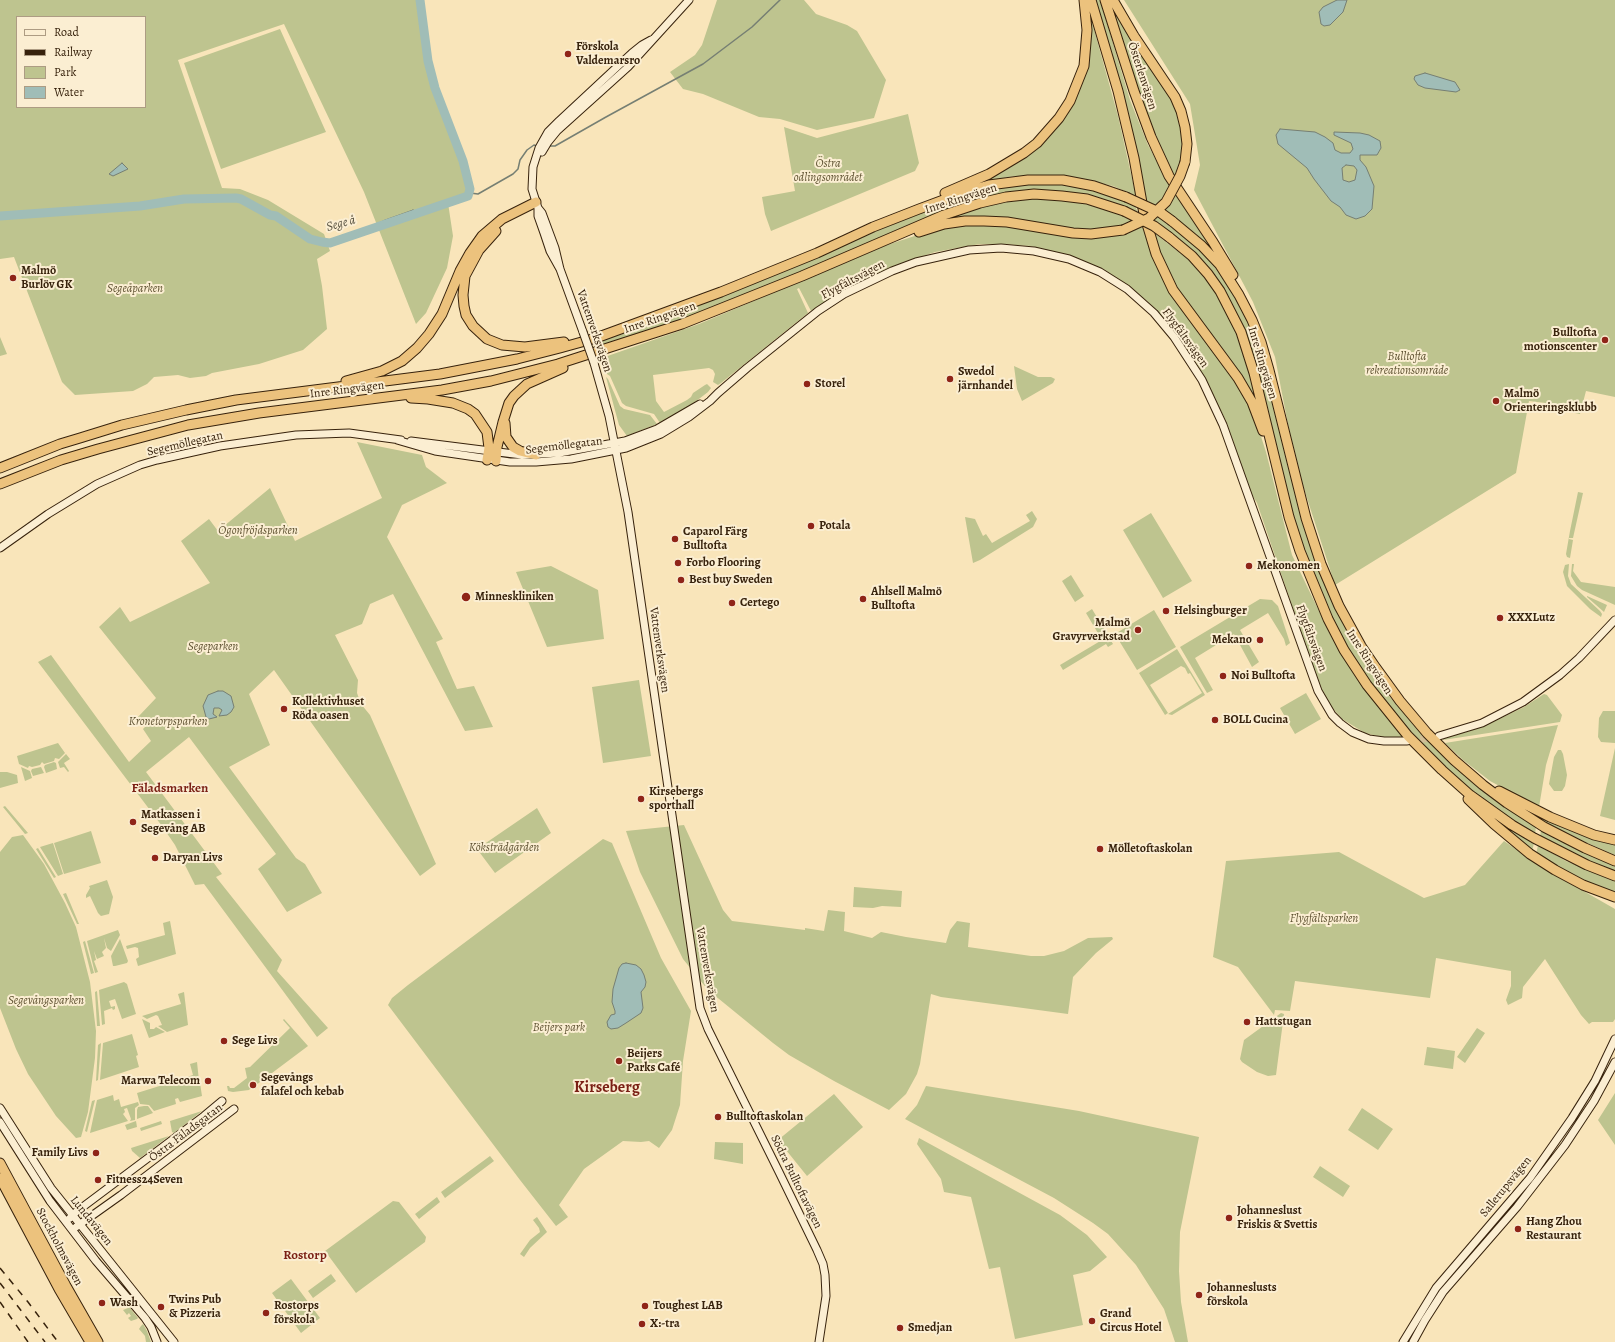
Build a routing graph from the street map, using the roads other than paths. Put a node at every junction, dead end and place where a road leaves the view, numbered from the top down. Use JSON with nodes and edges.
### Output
{"nodes":[{"id":1,"x":689,"y":0,"type":"edge"},
{"id":2,"x":1084,"y":0,"type":"edge"},
{"id":3,"x":1091,"y":0,"type":"edge"},
{"id":4,"x":1105,"y":0,"type":"edge"},
{"id":5,"x":1113,"y":0,"type":"edge"},
{"id":6,"x":536,"y":201,"type":"junction"},
{"id":7,"x":873,"y":227,"type":"junction"},
{"id":8,"x":860,"y":251,"type":"junction"},
{"id":9,"x":1252,"y":320,"type":"junction"},
{"id":10,"x":682,"y":324,"type":"junction"},
{"id":11,"x":626,"y":327,"type":"junction"},
{"id":12,"x":718,"y":393,"type":"junction"},
{"id":13,"x":236,"y":400,"type":"junction"},
{"id":14,"x":360,"y":400,"type":"junction"},
{"id":15,"x":506,"y":412,"type":"junction"},
{"id":16,"x":615,"y":442,"type":"junction"},
{"id":17,"x":616,"y":450,"type":"junction"},
{"id":18,"x":536,"y":455,"type":"junction"},
{"id":19,"x":492,"y":456,"type":"junction"},
{"id":20,"x":0,"y":468,"type":"edge"},
{"id":21,"x":3,"y":482,"type":"edge"},
{"id":22,"x":1281,"y":483,"type":"junction"},
{"id":23,"x":0,"y":548,"type":"edge"},
{"id":24,"x":1615,"y":620,"type":"edge"},
{"id":25,"x":1439,"y":736,"type":"tunnel mouth"},
{"id":26,"x":1407,"y":741,"type":"tunnel mouth"},
{"id":27,"x":1454,"y":760,"type":"junction"},
{"id":28,"x":1460,"y":786,"type":"junction"},
{"id":29,"x":1613,"y":840,"type":"edge"},
{"id":30,"x":1615,"y":860,"type":"edge"},
{"id":31,"x":1615,"y":876,"type":"edge"},
{"id":32,"x":1594,"y":889,"type":"junction"},
{"id":33,"x":1615,"y":897,"type":"edge"},
{"id":34,"x":1615,"y":902,"type":"edge"},
{"id":35,"x":713,"y":1039,"type":"joint"},
{"id":36,"x":1615,"y":1039,"type":"edge"},
{"id":37,"x":1615,"y":1062,"type":"edge"},
{"id":38,"x":222,"y":1101,"type":"dead end"},
{"id":39,"x":0,"y":1108,"type":"edge"},
{"id":40,"x":234,"y":1109,"type":"dead end"},
{"id":41,"x":0,"y":1122,"type":"edge"},
{"id":42,"x":0,"y":1163,"type":"edge"},
{"id":43,"x":0,"y":1178,"type":"edge"},
{"id":44,"x":1501,"y":1211,"type":"junction"},
{"id":45,"x":72,"y":1215,"type":"junction"},
{"id":46,"x":80,"y":1225,"type":"junction"},
{"id":47,"x":69,"y":1227,"type":"junction"},
{"id":48,"x":1479,"y":1250,"type":"junction"},
{"id":49,"x":90,"y":1342,"type":"edge"},
{"id":50,"x":98,"y":1342,"type":"edge"},
{"id":51,"x":157,"y":1342,"type":"edge"},
{"id":52,"x":174,"y":1342,"type":"edge"},
{"id":53,"x":819,"y":1342,"type":"edge"},
{"id":54,"x":1403,"y":1342,"type":"edge"},
{"id":55,"x":1413,"y":1342,"type":"edge"}],
"edges":[{"from":1,"to":6,"type":"street"},
{"from":2,"to":7,"type":"highway"},
{"from":3,"to":22,"type":"highway"},
{"from":4,"to":9,"type":"highway","name":"Österlenvägen"},
{"from":5,"to":8,"type":"highway","bridge":true},
{"from":6,"to":11,"type":"highway"},
{"from":6,"to":13,"type":"highway"},
{"from":6,"to":16,"type":"street","name":"Vattenverksvägen","bridge":true},
{"from":7,"to":9,"type":"highway","name":"Inre Ringvägen","bridge":true},
{"from":7,"to":11,"type":"highway","name":"Inre Ringvägen"},
{"from":8,"to":10,"type":"highway","name":"Inre Ringvägen"},
{"from":8,"to":22,"type":"highway","name":"Inre Ringvägen","bridge":true},
{"from":9,"to":27,"type":"highway","name":"Inre Ringvägen"},
{"from":10,"to":14,"type":"highway","name":"Inre Ringvägen"},
{"from":10,"to":15,"type":"highway"},
{"from":11,"to":13,"type":"highway","name":"Inre Ringvägen"},
{"from":12,"to":16,"type":"street","name":"Flygfältsvägen"},
{"from":12,"to":17,"type":"street","name":"Flygfältsvägen"},
{"from":12,"to":26,"type":"street","name":"Flygfältsvägen"},
{"from":13,"to":20,"type":"highway","name":"Inre Ringvägen"},
{"from":14,"to":19,"type":"highway"},
{"from":14,"to":21,"type":"highway","name":"Inre Ringvägen"},
{"from":15,"to":18,"type":"highway"},
{"from":15,"to":19,"type":"highway"},
{"from":16,"to":17,"type":"street","name":"Vattenverksvägen"},
{"from":16,"to":18,"type":"street","name":"Segemöllegatan"},
{"from":17,"to":19,"type":"street","name":"Segemöllegatan"},
{"from":17,"to":35,"type":"street","name":"Vattenverksvägen"},
{"from":18,"to":19,"type":"street","name":"Segemöllegatan"},
{"from":19,"to":23,"type":"street","name":"Segemöllegatan"},
{"from":22,"to":28,"type":"highway","name":"Inre Ringvägen"},
{"from":24,"to":25,"type":"street"},
{"from":27,"to":29,"type":"highway"},
{"from":27,"to":30,"type":"highway","name":"Inre Ringvägen"},
{"from":28,"to":31,"type":"highway","name":"Inre Ringvägen"},
{"from":28,"to":32,"type":"highway"},
{"from":32,"to":33,"type":"highway"},
{"from":32,"to":34,"type":"highway"},
{"from":35,"to":53,"type":"street","name":"Södra Bulltoftavägen"},
{"from":36,"to":44,"type":"street","name":"Sallerupsvägen"},
{"from":37,"to":48,"type":"street","name":"Sallerupsvägen"},
{"from":38,"to":45,"type":"street","name":"Östra Fäladsgatan"},
{"from":39,"to":45,"type":"street","name":"Lundavägen"},
{"from":40,"to":46,"type":"street","name":"Östra Fäladsgatan"},
{"from":41,"to":47,"type":"street","name":"Lundavägen"},
{"from":42,"to":50,"type":"highway","name":"Stockholmsvägen"},
{"from":43,"to":49,"type":"highway","name":"Stockholmsvägen"},
{"from":44,"to":48,"type":"street"},
{"from":44,"to":54,"type":"street","name":"Sallerupsvägen"},
{"from":45,"to":46,"type":"street","name":"Lundavägen"},
{"from":45,"to":47,"type":"street","name":"Östra Fäladsgatan"},
{"from":46,"to":47,"type":"street","name":"Östra Fäladsgatan"},
{"from":46,"to":52,"type":"street","name":"Lundavägen"},
{"from":47,"to":51,"type":"street","name":"Lundavägen"},
{"from":48,"to":55,"type":"street","name":"Sallerupsvägen"}]}
